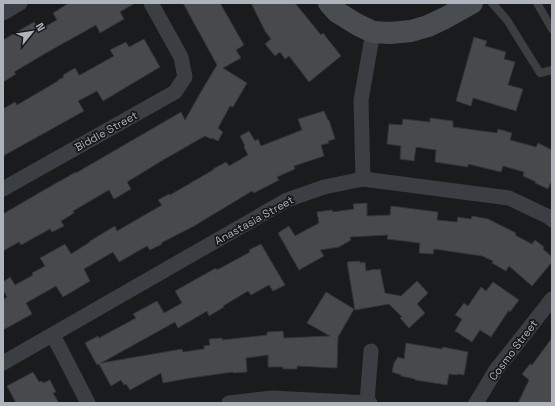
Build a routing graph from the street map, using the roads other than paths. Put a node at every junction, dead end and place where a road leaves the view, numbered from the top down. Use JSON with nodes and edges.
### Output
{"nodes":[{"id":1,"x":20,"y":3,"type":"edge"},
{"id":2,"x":151,"y":3,"type":"edge"},
{"id":3,"x":329,"y":3,"type":"edge"},
{"id":4,"x":472,"y":3,"type":"edge"},
{"id":5,"x":492,"y":3,"type":"edge"},
{"id":6,"x":537,"y":3,"type":"edge"},
{"id":7,"x":3,"y":13,"type":"edge"},
{"id":8,"x":552,"y":29,"type":"edge"},
{"id":9,"x":373,"y":32,"type":"junction"},
{"id":10,"x":552,"y":70,"type":"edge"},
{"id":11,"x":363,"y":179,"type":"junction"},
{"id":12,"x":3,"y":190,"type":"edge"},
{"id":13,"x":552,"y":220,"type":"edge"},
{"id":14,"x":552,"y":299,"type":"edge"},
{"id":15,"x":53,"y":335,"type":"junction"},
{"id":16,"x":371,"y":350,"type":"dead end"},
{"id":17,"x":3,"y":363,"type":"edge"},
{"id":18,"x":88,"y":403,"type":"edge"},
{"id":19,"x":229,"y":403,"type":"edge"},
{"id":20,"x":368,"y":403,"type":"edge"},
{"id":21,"x":476,"y":403,"type":"edge"}],
"edges":[{"from":1,"to":7,"type":"street"},
{"from":2,"to":12,"type":"street","name":"Biddle Street"},
{"from":3,"to":9,"type":"street"},
{"from":4,"to":9,"type":"street"},
{"from":5,"to":10,"type":"lane"},
{"from":6,"to":8,"type":"lane"},
{"from":9,"to":11,"type":"street"},
{"from":11,"to":13,"type":"street","name":"Anastasia Street"},
{"from":11,"to":15,"type":"street","name":"Anastasia Street"},
{"from":14,"to":21,"type":"street","name":"Cosmo Street"},
{"from":15,"to":17,"type":"street","name":"Anastasia Street"},
{"from":15,"to":18,"type":"street"},
{"from":16,"to":20,"type":"street"},
{"from":19,"to":20,"type":"street"}]}
